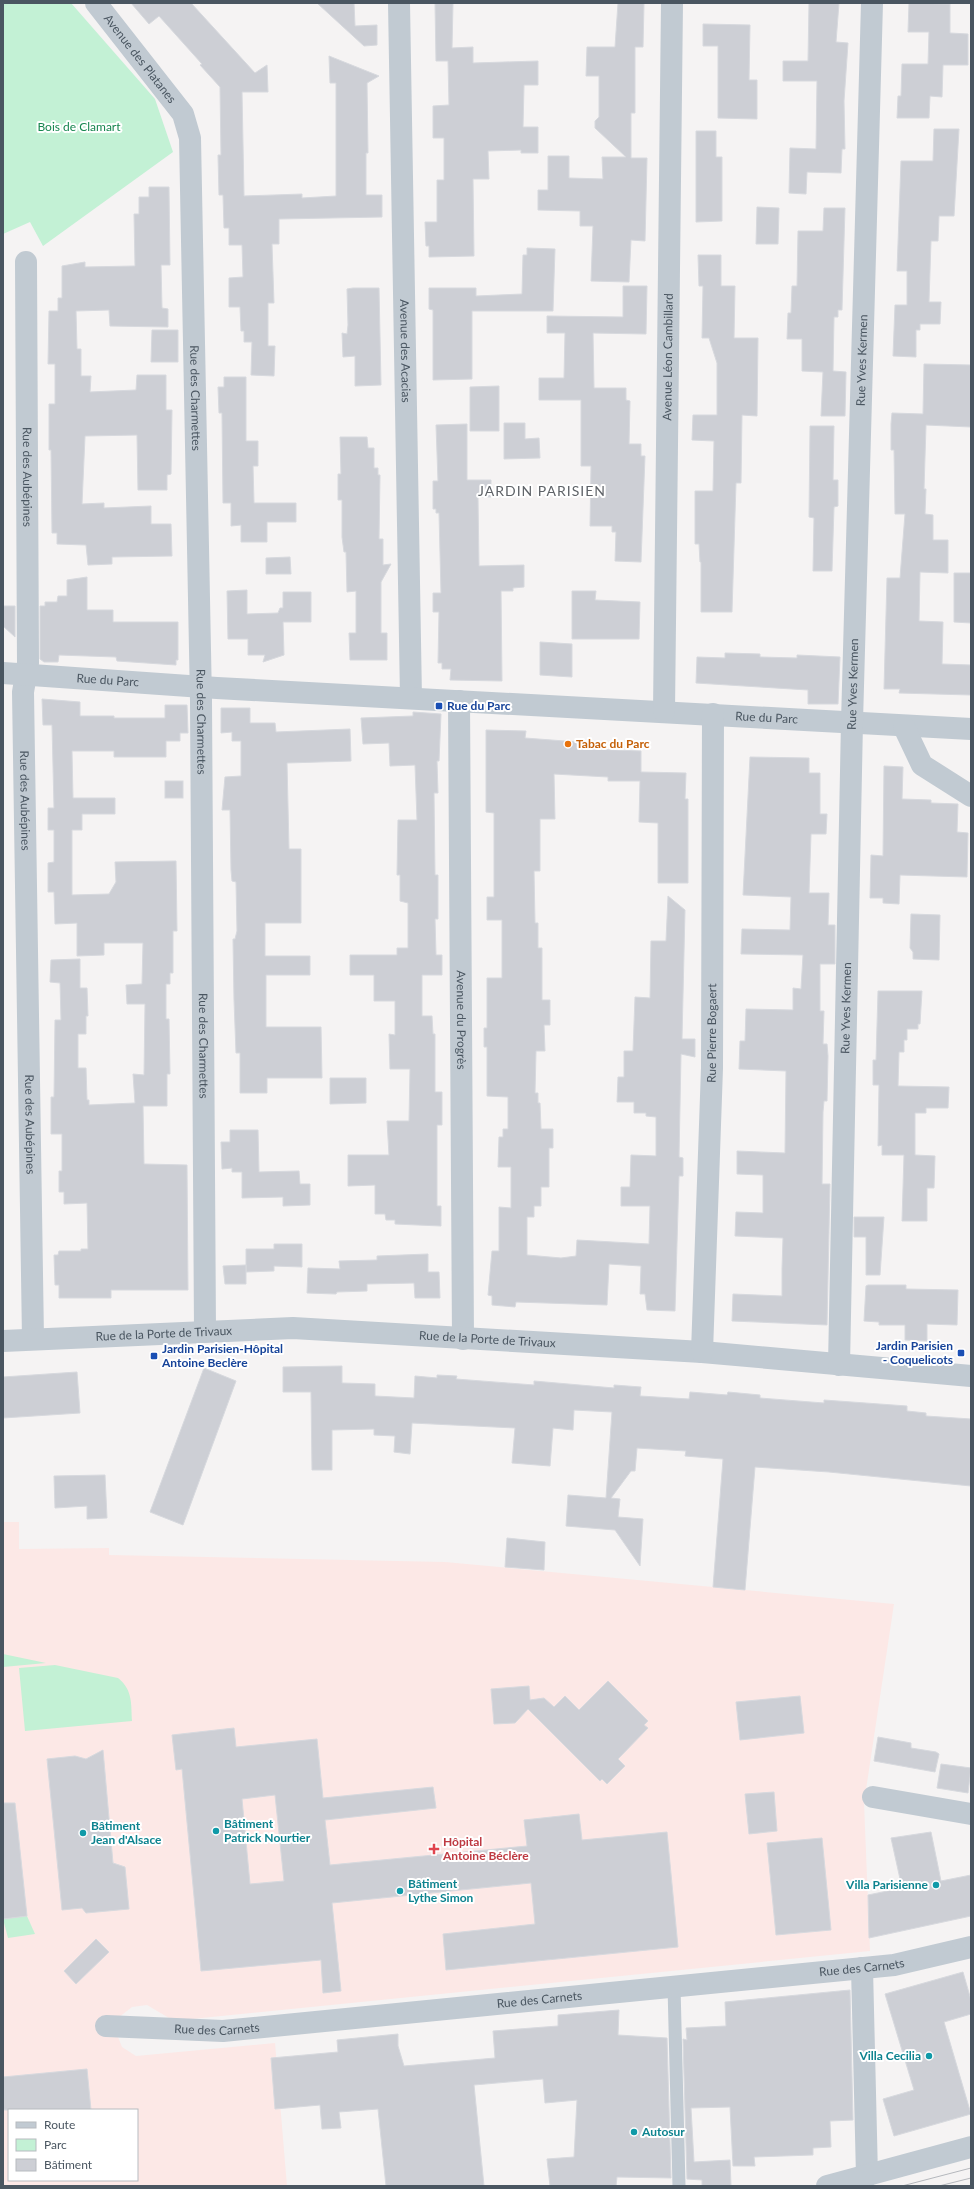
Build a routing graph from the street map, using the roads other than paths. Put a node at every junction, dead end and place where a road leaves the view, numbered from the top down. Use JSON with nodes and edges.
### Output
{"nodes":[{"id":1,"x":96,"y":3,"type":"edge"},
{"id":2,"x":399,"y":3,"type":"edge"},
{"id":3,"x":672,"y":3,"type":"edge"},
{"id":4,"x":872,"y":3,"type":"edge"},
{"id":5,"x":184,"y":114,"type":"joint"},
{"id":6,"x":26,"y":262,"type":"dead end"},
{"id":7,"x":3,"y":673,"type":"edge"},
{"id":8,"x":26,"y":675,"type":"junction"},
{"id":9,"x":200,"y":687,"type":"junction"},
{"id":10,"x":411,"y":698,"type":"junction"},
{"id":11,"x":459,"y":701,"type":"junction"},
{"id":12,"x":664,"y":711,"type":"junction"},
{"id":13,"x":713,"y":714,"type":"junction"},
{"id":14,"x":852,"y":722,"type":"junction"},
{"id":15,"x":904,"y":727,"type":"junction"},
{"id":16,"x":971,"y":729,"type":"edge"},
{"id":17,"x":971,"y":796,"type":"edge"},
{"id":18,"x":205,"y":1331,"type":"junction"},
{"id":19,"x":33,"y":1339,"type":"junction"},
{"id":20,"x":463,"y":1339,"type":"junction"},
{"id":21,"x":3,"y":1342,"type":"edge"},
{"id":22,"x":702,"y":1352,"type":"junction"},
{"id":23,"x":839,"y":1365,"type":"junction"},
{"id":24,"x":971,"y":1376,"type":"edge"},
{"id":25,"x":873,"y":1797,"type":"dead end"},
{"id":26,"x":971,"y":1814,"type":"edge"},
{"id":27,"x":971,"y":1947,"type":"edge"},
{"id":28,"x":862,"y":1968,"type":"junction"},
{"id":29,"x":674,"y":1986,"type":"junction"},
{"id":30,"x":106,"y":2026,"type":"dead end"},
{"id":31,"x":971,"y":2147,"type":"edge"},
{"id":32,"x":867,"y":2176,"type":"junction"},
{"id":33,"x":679,"y":2186,"type":"edge"},
{"id":34,"x":826,"y":2186,"type":"edge"}],
"edges":[{"from":1,"to":5,"type":"street","name":"Avenue des Platanes"},
{"from":2,"to":10,"type":"street","name":"Avenue des Acacias"},
{"from":3,"to":12,"type":"street","name":"Avenue Léon Cambillard"},
{"from":4,"to":14,"type":"street","name":"Rue Yves Kermen"},
{"from":5,"to":9,"type":"street","name":"Rue des Charmettes"},
{"from":6,"to":8,"type":"street","name":"Rue des Aubépines"},
{"from":7,"to":8,"type":"street","name":"Rue du Parc"},
{"from":8,"to":9,"type":"street","name":"Rue du Parc"},
{"from":8,"to":19,"type":"street","name":"Rue des Aubépines"},
{"from":9,"to":10,"type":"street","name":"Rue du Parc"},
{"from":9,"to":18,"type":"street","name":"Rue des Charmettes"},
{"from":10,"to":11,"type":"street","name":"Rue du Parc"},
{"from":11,"to":12,"type":"street","name":"Rue du Parc"},
{"from":11,"to":20,"type":"street","name":"Avenue du Progrès"},
{"from":12,"to":13,"type":"street","name":"Rue du Parc"},
{"from":13,"to":14,"type":"street","name":"Rue du Parc"},
{"from":13,"to":22,"type":"street","name":"Rue Pierre Bogaert"},
{"from":14,"to":15,"type":"street","name":"Rue du Parc"},
{"from":14,"to":23,"type":"street","name":"Rue Yves Kermen"},
{"from":15,"to":16,"type":"street","name":"Rue du Parc"},
{"from":15,"to":17,"type":"street"},
{"from":18,"to":19,"type":"street","name":"Rue de la Porte de Trivaux"},
{"from":18,"to":20,"type":"street","name":"Rue de la Porte de Trivaux"},
{"from":19,"to":21,"type":"street","name":"Rue de la Porte de Trivaux"},
{"from":20,"to":22,"type":"street","name":"Rue de la Porte de Trivaux"},
{"from":22,"to":23,"type":"street","name":"Rue de la Porte de Trivaux"},
{"from":23,"to":24,"type":"street","name":"Rue de la Porte de Trivaux"},
{"from":25,"to":26,"type":"street"},
{"from":27,"to":28,"type":"street","name":"Rue des Carnets"},
{"from":28,"to":29,"type":"street","name":"Rue des Carnets"},
{"from":28,"to":32,"type":"street"},
{"from":29,"to":30,"type":"street","name":"Rue des Carnets"},
{"from":29,"to":33,"type":"lane"},
{"from":31,"to":32,"type":"street"},
{"from":32,"to":34,"type":"street"}]}
